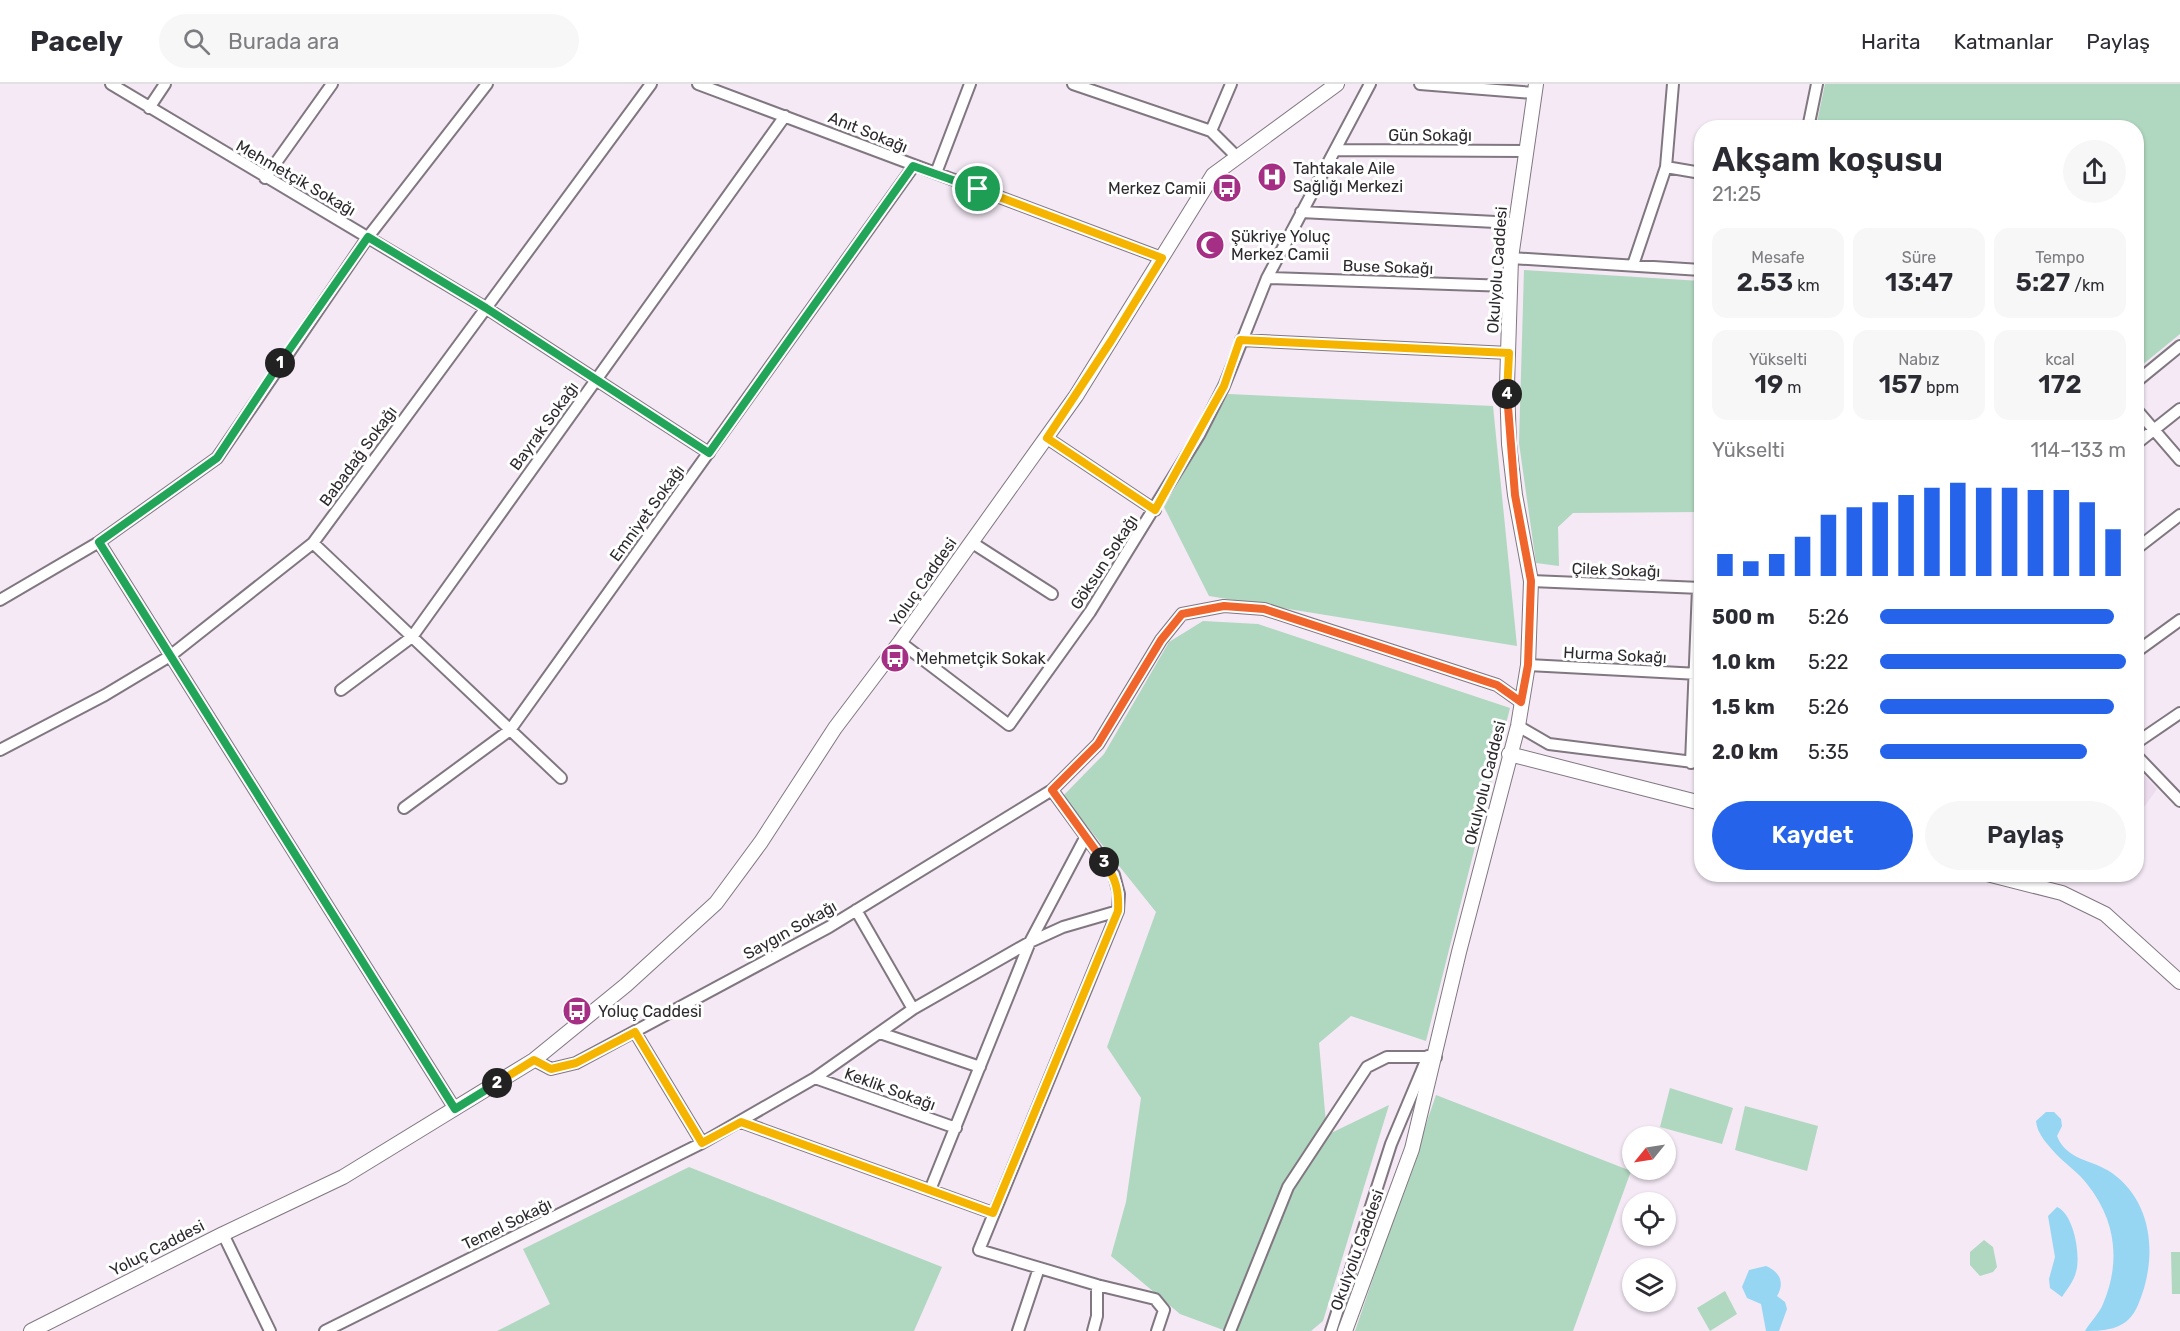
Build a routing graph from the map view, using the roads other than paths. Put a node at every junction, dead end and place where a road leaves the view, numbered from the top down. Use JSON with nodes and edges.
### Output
{"nodes":[{"id":1,"x":111,"y":84,"type":"edge"},
{"id":2,"x":165,"y":84,"type":"edge"},
{"id":3,"x":332,"y":84,"type":"edge"},
{"id":4,"x":487,"y":84,"type":"edge"},
{"id":5,"x":651,"y":84,"type":"edge"},
{"id":6,"x":698,"y":84,"type":"edge"},
{"id":7,"x":970,"y":84,"type":"edge"},
{"id":8,"x":1073,"y":84,"type":"edge"},
{"id":9,"x":1231,"y":84,"type":"edge"},
{"id":10,"x":1336,"y":84,"type":"edge"},
{"id":11,"x":1370,"y":84,"type":"edge"},
{"id":12,"x":1420,"y":84,"type":"edge"},
{"id":13,"x":1673,"y":84,"type":"edge"},
{"id":14,"x":1817,"y":84,"type":"edge"},
{"id":15,"x":718,"y":87,"type":"edge"},
{"id":16,"x":1535,"y":88,"type":"edge"},
{"id":17,"x":149,"y":108,"type":"junction"},
{"id":18,"x":785,"y":116,"type":"junction"},
{"id":19,"x":1810,"y":120,"type":"edge"},
{"id":20,"x":1211,"y":131,"type":"junction"},
{"id":21,"x":1335,"y":150,"type":"junction"},
{"id":22,"x":1525,"y":151,"type":"junction"},
{"id":23,"x":1236,"y":156,"type":"junction"},
{"id":24,"x":913,"y":166,"type":"junction"},
{"id":25,"x":1666,"y":167,"type":"junction"},
{"id":26,"x":1694,"y":172,"type":"edge"},
{"id":27,"x":936,"y":173,"type":"junction"},
{"id":28,"x":265,"y":178,"type":"junction"},
{"id":29,"x":1300,"y":212,"type":"junction"},
{"id":30,"x":1515,"y":223,"type":"junction"},
{"id":31,"x":368,"y":237,"type":"junction"},
{"id":32,"x":1162,"y":258,"type":"junction"},
{"id":33,"x":1511,"y":258,"type":"junction"},
{"id":34,"x":1633,"y":265,"type":"junction"},
{"id":35,"x":1694,"y":269,"type":"edge"},
{"id":36,"x":1267,"y":278,"type":"junction"},
{"id":37,"x":1509,"y":286,"type":"junction"},
{"id":38,"x":486,"y":308,"type":"junction"},
{"id":39,"x":1240,"y":340,"type":"junction"},
{"id":40,"x":2180,"y":345,"type":"edge"},
{"id":41,"x":1509,"y":353,"type":"junction"},
{"id":42,"x":2144,"y":375,"type":"edge"},
{"id":43,"x":596,"y":380,"type":"junction"},
{"id":44,"x":2180,"y":409,"type":"edge"},
{"id":45,"x":2144,"y":418,"type":"edge"},
{"id":46,"x":2154,"y":430,"type":"junction"},
{"id":47,"x":1047,"y":438,"type":"junction"},
{"id":48,"x":2144,"y":438,"type":"edge"},
{"id":49,"x":709,"y":453,"type":"junction"},
{"id":50,"x":2180,"y":460,"type":"edge"},
{"id":51,"x":1155,"y":510,"type":"junction"},
{"id":52,"x":2180,"y":515,"type":"edge"},
{"id":53,"x":99,"y":542,"type":"junction"},
{"id":54,"x":971,"y":542,"type":"junction"},
{"id":55,"x":313,"y":543,"type":"junction"},
{"id":56,"x":2144,"y":543,"type":"edge"},
{"id":57,"x":1531,"y":581,"type":"junction"},
{"id":58,"x":1694,"y":588,"type":"edge"},
{"id":59,"x":1052,"y":594,"type":"dead end"},
{"id":60,"x":0,"y":600,"type":"edge"},
{"id":61,"x":2180,"y":620,"type":"edge"},
{"id":62,"x":412,"y":637,"type":"junction"},
{"id":63,"x":900,"y":642,"type":"junction"},
{"id":64,"x":2144,"y":646,"type":"edge"},
{"id":65,"x":170,"y":656,"type":"junction"},
{"id":66,"x":1528,"y":665,"type":"junction"},
{"id":67,"x":1694,"y":674,"type":"edge"},
{"id":68,"x":341,"y":690,"type":"dead end"},
{"id":69,"x":1521,"y":702,"type":"junction"},
{"id":70,"x":2180,"y":713,"type":"edge"},
{"id":71,"x":1518,"y":726,"type":"junction"},
{"id":72,"x":510,"y":730,"type":"junction"},
{"id":73,"x":2144,"y":738,"type":"edge"},
{"id":74,"x":0,"y":750,"type":"edge"},
{"id":75,"x":1509,"y":754,"type":"junction"},
{"id":76,"x":1694,"y":763,"type":"edge"},
{"id":77,"x":2144,"y":763,"type":"edge"},
{"id":78,"x":561,"y":778,"type":"dead end"},
{"id":79,"x":1052,"y":790,"type":"junction"},
{"id":80,"x":1694,"y":800,"type":"edge"},
{"id":81,"x":2180,"y":801,"type":"edge"},
{"id":82,"x":405,"y":808,"type":"dead end"},
{"id":83,"x":1086,"y":838,"type":"junction"},
{"id":84,"x":2019,"y":882,"type":"edge"},
{"id":85,"x":856,"y":910,"type":"junction"},
{"id":86,"x":1118,"y":911,"type":"junction"},
{"id":87,"x":1029,"y":942,"type":"junction"},
{"id":88,"x":2180,"y":982,"type":"edge"},
{"id":89,"x":913,"y":1009,"type":"junction"},
{"id":90,"x":635,"y":1032,"type":"junction"},
{"id":91,"x":879,"y":1033,"type":"junction"},
{"id":92,"x":1432,"y":1056,"type":"junction"},
{"id":93,"x":534,"y":1060,"type":"junction"},
{"id":94,"x":980,"y":1067,"type":"junction"},
{"id":95,"x":815,"y":1078,"type":"junction"},
{"id":96,"x":455,"y":1109,"type":"junction"},
{"id":97,"x":741,"y":1122,"type":"junction"},
{"id":98,"x":956,"y":1128,"type":"junction"},
{"id":99,"x":702,"y":1143,"type":"junction"},
{"id":100,"x":930,"y":1190,"type":"junction"},
{"id":101,"x":993,"y":1213,"type":"junction"},
{"id":102,"x":223,"y":1234,"type":"junction"},
{"id":103,"x":1039,"y":1268,"type":"junction"},
{"id":104,"x":1097,"y":1285,"type":"junction"},
{"id":105,"x":1343,"y":1330,"type":"edge"},
{"id":106,"x":31,"y":1331,"type":"edge"},
{"id":107,"x":270,"y":1331,"type":"edge"},
{"id":108,"x":325,"y":1331,"type":"edge"},
{"id":109,"x":1018,"y":1331,"type":"edge"},
{"id":110,"x":1093,"y":1331,"type":"edge"},
{"id":111,"x":1157,"y":1331,"type":"edge"},
{"id":112,"x":1230,"y":1331,"type":"edge"},
{"id":113,"x":1331,"y":1331,"type":"edge"}],
"edges":[{"from":1,"to":17,"type":"street","name":"Mehmetçik Sokağı"},
{"from":2,"to":17,"type":"street"},
{"from":3,"to":28,"type":"street"},
{"from":4,"to":31,"type":"street"},
{"from":5,"to":38,"type":"street","name":"Babadağ Sokağı"},
{"from":6,"to":15,"type":"street","name":"Anıt Sokağı"},
{"from":7,"to":27,"type":"street"},
{"from":8,"to":20,"type":"street"},
{"from":9,"to":20,"type":"street"},
{"from":10,"to":23,"type":"street","name":"Yoluç Caddesi"},
{"from":11,"to":21,"type":"street","name":"Göksun Sokağı"},
{"from":12,"to":16,"type":"street"},
{"from":13,"to":25,"type":"street"},
{"from":14,"to":19,"type":"street"},
{"from":15,"to":18,"type":"street","name":"Anıt Sokağı"},
{"from":16,"to":22,"type":"street","name":"Okulyolu Caddesi"},
{"from":17,"to":28,"type":"street","name":"Mehmetçik Sokağı"},
{"from":18,"to":24,"type":"street","name":"Anıt Sokağı"},
{"from":18,"to":43,"type":"street","name":"Bayrak Sokağı"},
{"from":20,"to":23,"type":"street"},
{"from":21,"to":22,"type":"street","name":"Gün Sokağı"},
{"from":21,"to":29,"type":"street","name":"Göksun Sokağı"},
{"from":22,"to":30,"type":"street","name":"Okulyolu Caddesi"},
{"from":23,"to":32,"type":"street","name":"Yoluç Caddesi"},
{"from":24,"to":27,"type":"street","name":"Anıt Sokağı"},
{"from":24,"to":49,"type":"street","name":"Emniyet Sokağı"},
{"from":25,"to":26,"type":"street"},
{"from":25,"to":34,"type":"street"},
{"from":27,"to":32,"type":"street","name":"Anıt Sokağı"},
{"from":28,"to":31,"type":"street","name":"Mehmetçik Sokağı"},
{"from":29,"to":30,"type":"street"},
{"from":29,"to":36,"type":"street","name":"Göksun Sokağı"},
{"from":30,"to":33,"type":"street","name":"Okulyolu Caddesi"},
{"from":31,"to":38,"type":"street","name":"Mehmetçik Sokağı"},
{"from":31,"to":53,"type":"street"},
{"from":32,"to":47,"type":"street","name":"Yoluç Caddesi"},
{"from":33,"to":34,"type":"street"},
{"from":33,"to":37,"type":"street","name":"Okulyolu Caddesi"},
{"from":34,"to":35,"type":"street"},
{"from":36,"to":37,"type":"street","name":"Buse Sokağı"},
{"from":36,"to":39,"type":"street","name":"Göksun Sokağı"},
{"from":37,"to":41,"type":"street","name":"Okulyolu Caddesi"},
{"from":38,"to":43,"type":"street","name":"Mehmetçik Sokağı"},
{"from":38,"to":55,"type":"street","name":"Babadağ Sokağı"},
{"from":39,"to":41,"type":"street"},
{"from":39,"to":51,"type":"street","name":"Göksun Sokağı"},
{"from":40,"to":42,"type":"street"},
{"from":41,"to":57,"type":"street","name":"Okulyolu Caddesi"},
{"from":43,"to":49,"type":"street","name":"Mehmetçik Sokağı"},
{"from":43,"to":62,"type":"street","name":"Bayrak Sokağı"},
{"from":44,"to":46,"type":"street"},
{"from":45,"to":46,"type":"street"},
{"from":46,"to":48,"type":"street"},
{"from":46,"to":50,"type":"street"},
{"from":47,"to":51,"type":"street"},
{"from":47,"to":54,"type":"street","name":"Yoluç Caddesi"},
{"from":49,"to":72,"type":"street","name":"Emniyet Sokağı"},
{"from":51,"to":63,"type":"street","name":"Göksun Sokağı"},
{"from":52,"to":56,"type":"street"},
{"from":53,"to":60,"type":"street"},
{"from":53,"to":65,"type":"street"},
{"from":54,"to":59,"type":"street"},
{"from":54,"to":63,"type":"street","name":"Yoluç Caddesi"},
{"from":55,"to":62,"type":"street"},
{"from":55,"to":65,"type":"street","name":"Babadağ Sokağı"},
{"from":57,"to":58,"type":"street","name":"Çilek Sokağı"},
{"from":57,"to":66,"type":"street","name":"Okulyolu Caddesi"},
{"from":61,"to":64,"type":"street"},
{"from":62,"to":68,"type":"street","name":"Bayrak Sokağı"},
{"from":62,"to":72,"type":"street"},
{"from":63,"to":93,"type":"street","name":"Yoluç Caddesi"},
{"from":65,"to":74,"type":"street","name":"Babadağ Sokağı"},
{"from":65,"to":96,"type":"street"},
{"from":66,"to":67,"type":"street","name":"Hurma Sokağı"},
{"from":66,"to":69,"type":"street","name":"Okulyolu Caddesi"},
{"from":69,"to":71,"type":"street","name":"Okulyolu Caddesi"},
{"from":69,"to":79,"type":"street","name":"Saygın Sokağı"},
{"from":70,"to":73,"type":"street"},
{"from":71,"to":75,"type":"street","name":"Okulyolu Caddesi"},
{"from":71,"to":76,"type":"street"},
{"from":72,"to":78,"type":"street"},
{"from":72,"to":82,"type":"street","name":"Emniyet Sokağı"},
{"from":75,"to":80,"type":"street"},
{"from":75,"to":92,"type":"street","name":"Okulyolu Caddesi"},
{"from":77,"to":81,"type":"street"},
{"from":79,"to":83,"type":"street"},
{"from":79,"to":85,"type":"street","name":"Saygın Sokağı"},
{"from":83,"to":86,"type":"street"},
{"from":83,"to":87,"type":"street"},
{"from":84,"to":88,"type":"street"},
{"from":85,"to":89,"type":"street"},
{"from":85,"to":90,"type":"street","name":"Saygın Sokağı"},
{"from":86,"to":87,"type":"street","name":"Temel Sokağı"},
{"from":86,"to":101,"type":"street"},
{"from":87,"to":89,"type":"street","name":"Temel Sokağı"},
{"from":87,"to":94,"type":"street"},
{"from":89,"to":91,"type":"street","name":"Temel Sokağı"},
{"from":90,"to":93,"type":"street","name":"Saygın Sokağı"},
{"from":90,"to":99,"type":"street"},
{"from":91,"to":94,"type":"street"},
{"from":91,"to":95,"type":"street","name":"Temel Sokağı"},
{"from":92,"to":105,"type":"street","name":"Okulyolu Caddesi"},
{"from":92,"to":112,"type":"street"},
{"from":92,"to":113,"type":"street"},
{"from":93,"to":96,"type":"street","name":"Yoluç Caddesi"},
{"from":94,"to":98,"type":"street"},
{"from":95,"to":97,"type":"street","name":"Temel Sokağı"},
{"from":95,"to":98,"type":"street","name":"Keklik Sokağı"},
{"from":96,"to":102,"type":"street","name":"Yoluç Caddesi"},
{"from":97,"to":99,"type":"street","name":"Temel Sokağı"},
{"from":97,"to":100,"type":"street"},
{"from":98,"to":100,"type":"street"},
{"from":99,"to":108,"type":"street","name":"Temel Sokağı"},
{"from":100,"to":101,"type":"street"},
{"from":101,"to":103,"type":"street"},
{"from":102,"to":106,"type":"street","name":"Yoluç Caddesi"},
{"from":102,"to":107,"type":"street"},
{"from":103,"to":104,"type":"street"},
{"from":103,"to":109,"type":"street"},
{"from":104,"to":110,"type":"street"},
{"from":104,"to":111,"type":"street"}]}
